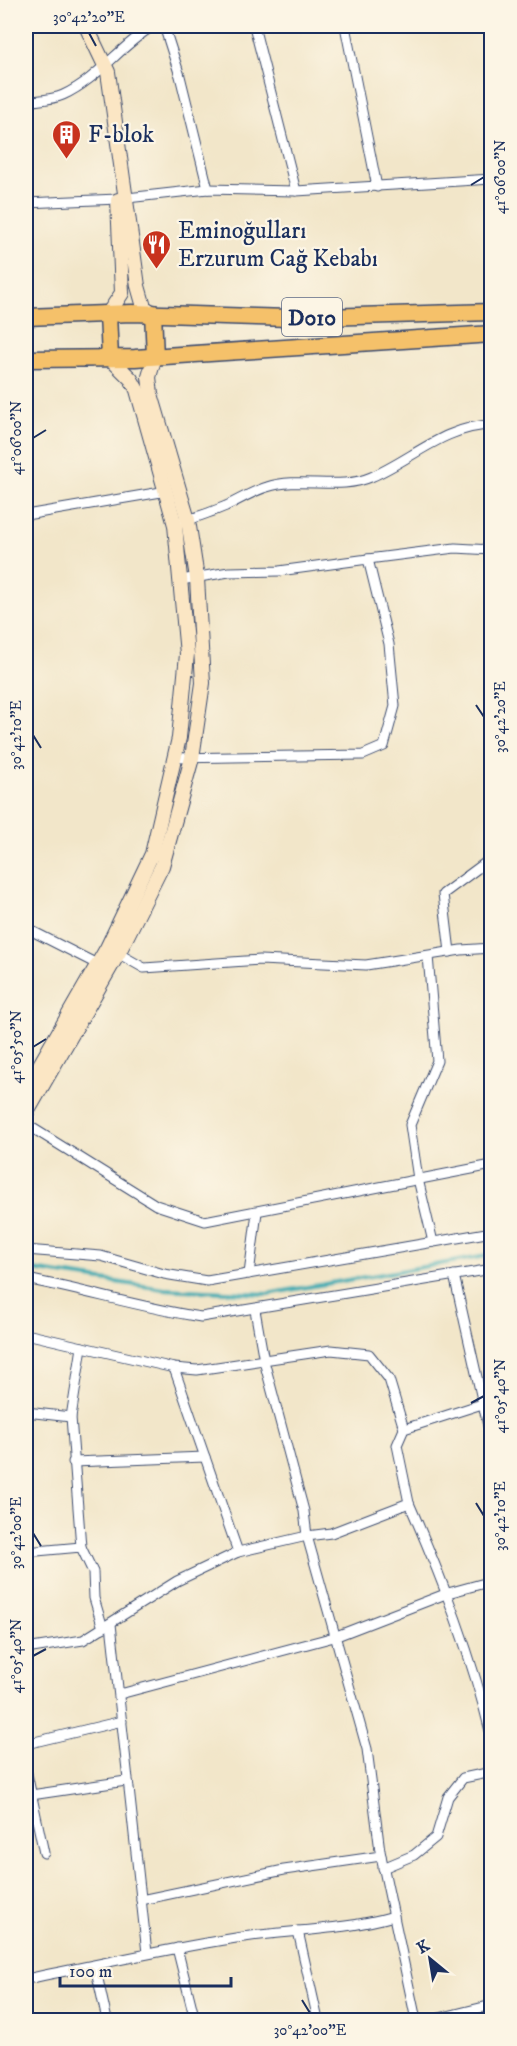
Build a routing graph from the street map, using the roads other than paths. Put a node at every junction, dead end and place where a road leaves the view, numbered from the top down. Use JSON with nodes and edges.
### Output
{"nodes":[{"id":1,"x":76,"y":26,"type":"edge"},
{"id":2,"x":86,"y":26,"type":"edge"},
{"id":3,"x":153,"y":26,"type":"edge"},
{"id":4,"x":164,"y":26,"type":"edge"},
{"id":5,"x":254,"y":26,"type":"edge"},
{"id":6,"x":345,"y":26,"type":"edge"},
{"id":7,"x":103,"y":68,"type":"junction"},
{"id":8,"x":26,"y":102,"type":"edge"},
{"id":9,"x":492,"y":179,"type":"edge"},
{"id":10,"x":377,"y":187,"type":"junction"},
{"id":11,"x":208,"y":189,"type":"junction"},
{"id":12,"x":296,"y":192,"type":"junction"},
{"id":13,"x":122,"y":198,"type":"junction"},
{"id":14,"x":26,"y":202,"type":"edge"},
{"id":15,"x":492,"y":312,"type":"edge"},
{"id":16,"x":153,"y":313,"type":"junction"},
{"id":17,"x":108,"y":314,"type":"junction"},
{"id":18,"x":26,"y":317,"type":"edge"},
{"id":19,"x":492,"y":334,"type":"edge"},
{"id":20,"x":155,"y":356,"type":"junction"},
{"id":21,"x":110,"y":358,"type":"junction"},
{"id":22,"x":26,"y":359,"type":"edge"},
{"id":23,"x":492,"y":425,"type":"edge"},
{"id":24,"x":167,"y":491,"type":"junction"},
{"id":25,"x":26,"y":515,"type":"edge"},
{"id":26,"x":181,"y":522,"type":"junction"},
{"id":27,"x":492,"y":550,"type":"edge"},
{"id":28,"x":368,"y":559,"type":"junction"},
{"id":29,"x":197,"y":578,"type":"junction"},
{"id":30,"x":181,"y":580,"type":"junction"},
{"id":31,"x":174,"y":758,"type":"junction"},
{"id":32,"x":192,"y":758,"type":"junction"},
{"id":33,"x":492,"y":861,"type":"edge"},
{"id":34,"x":26,"y":928,"type":"edge"},
{"id":35,"x":492,"y":948,"type":"edge"},
{"id":36,"x":112,"y":951,"type":"junction"},
{"id":37,"x":450,"y":952,"type":"junction"},
{"id":38,"x":428,"y":956,"type":"junction"},
{"id":39,"x":97,"y":964,"type":"junction"},
{"id":40,"x":26,"y":1089,"type":"edge"},
{"id":41,"x":26,"y":1114,"type":"edge"},
{"id":42,"x":26,"y":1124,"type":"edge"},
{"id":43,"x":492,"y":1165,"type":"edge"},
{"id":44,"x":418,"y":1179,"type":"junction"},
{"id":45,"x":257,"y":1212,"type":"junction"},
{"id":46,"x":492,"y":1232,"type":"edge"},
{"id":47,"x":434,"y":1242,"type":"junction"},
{"id":48,"x":26,"y":1250,"type":"edge"},
{"id":49,"x":492,"y":1269,"type":"edge"},
{"id":50,"x":249,"y":1274,"type":"junction"},
{"id":51,"x":454,"y":1275,"type":"junction"},
{"id":52,"x":26,"y":1279,"type":"edge"},
{"id":53,"x":255,"y":1310,"type":"junction"},
{"id":54,"x":26,"y":1334,"type":"edge"},
{"id":55,"x":82,"y":1347,"type":"junction"},
{"id":56,"x":264,"y":1361,"type":"junction"},
{"id":57,"x":174,"y":1368,"type":"junction"},
{"id":58,"x":482,"y":1404,"type":"junction"},
{"id":59,"x":26,"y":1412,"type":"edge"},
{"id":60,"x":70,"y":1417,"type":"junction"},
{"id":61,"x":492,"y":1427,"type":"edge"},
{"id":62,"x":404,"y":1429,"type":"junction"},
{"id":63,"x":205,"y":1457,"type":"junction"},
{"id":64,"x":73,"y":1462,"type":"junction"},
{"id":65,"x":409,"y":1503,"type":"junction"},
{"id":66,"x":308,"y":1536,"type":"junction"},
{"id":67,"x":81,"y":1547,"type":"junction"},
{"id":68,"x":26,"y":1552,"type":"edge"},
{"id":69,"x":238,"y":1552,"type":"junction"},
{"id":70,"x":492,"y":1581,"type":"edge"},
{"id":71,"x":448,"y":1593,"type":"junction"},
{"id":72,"x":107,"y":1626,"type":"junction"},
{"id":73,"x":334,"y":1636,"type":"junction"},
{"id":74,"x":26,"y":1649,"type":"edge"},
{"id":75,"x":120,"y":1694,"type":"junction"},
{"id":76,"x":122,"y":1720,"type":"junction"},
{"id":77,"x":492,"y":1739,"type":"edge"},
{"id":78,"x":26,"y":1744,"type":"edge"},
{"id":79,"x":26,"y":1770,"type":"edge"},
{"id":80,"x":492,"y":1772,"type":"edge"},
{"id":81,"x":126,"y":1781,"type":"junction"},
{"id":82,"x":31,"y":1795,"type":"junction"},
{"id":83,"x":44,"y":1853,"type":"dead end"},
{"id":84,"x":381,"y":1856,"type":"junction"},
{"id":85,"x":383,"y":1868,"type":"junction"},
{"id":86,"x":141,"y":1900,"type":"junction"},
{"id":87,"x":394,"y":1916,"type":"junction"},
{"id":88,"x":298,"y":1931,"type":"junction"},
{"id":89,"x":177,"y":1948,"type":"junction"},
{"id":90,"x":147,"y":1953,"type":"junction"},
{"id":91,"x":95,"y":1966,"type":"junction"},
{"id":92,"x":26,"y":1979,"type":"edge"},
{"id":93,"x":492,"y":2005,"type":"edge"},
{"id":94,"x":107,"y":2020,"type":"edge"},
{"id":95,"x":195,"y":2020,"type":"edge"},
{"id":96,"x":318,"y":2020,"type":"edge"},
{"id":97,"x":416,"y":2020,"type":"edge"},
{"id":98,"x":431,"y":2020,"type":"edge"}],
"edges":[{"from":1,"to":7,"type":"main road"},
{"from":2,"to":7,"type":"main road"},
{"from":3,"to":7,"type":"street"},
{"from":4,"to":11,"type":"street"},
{"from":5,"to":12,"type":"street"},
{"from":6,"to":10,"type":"street"},
{"from":7,"to":8,"type":"street"},
{"from":7,"to":13,"type":"main road"},
{"from":9,"to":10,"type":"street"},
{"from":10,"to":12,"type":"street"},
{"from":11,"to":12,"type":"street"},
{"from":11,"to":13,"type":"street"},
{"from":13,"to":14,"type":"street"},
{"from":13,"to":16,"type":"main road"},
{"from":13,"to":17,"type":"main road"},
{"from":15,"to":16,"type":"highway","number":"D010"},
{"from":16,"to":17,"type":"highway","number":"D010"},
{"from":16,"to":20,"type":"highway"},
{"from":17,"to":18,"type":"highway","number":"D010"},
{"from":17,"to":21,"type":"highway"},
{"from":19,"to":20,"type":"highway","number":"D010"},
{"from":20,"to":21,"type":"highway","number":"D010"},
{"from":20,"to":26,"type":"main road"},
{"from":21,"to":22,"type":"highway","number":"D010"},
{"from":21,"to":24,"type":"main road"},
{"from":23,"to":26,"type":"street"},
{"from":24,"to":25,"type":"street"},
{"from":24,"to":26,"type":"main road"},
{"from":26,"to":29,"type":"main road"},
{"from":26,"to":30,"type":"main road"},
{"from":27,"to":28,"type":"street"},
{"from":28,"to":29,"type":"street"},
{"from":28,"to":32,"type":"street"},
{"from":29,"to":30,"type":"street"},
{"from":29,"to":32,"type":"main road"},
{"from":30,"to":31,"type":"main road"},
{"from":31,"to":32,"type":"street"},
{"from":31,"to":36,"type":"main road"},
{"from":32,"to":36,"type":"main road"},
{"from":33,"to":37,"type":"street"},
{"from":34,"to":39,"type":"street"},
{"from":35,"to":37,"type":"street"},
{"from":36,"to":38,"type":"street"},
{"from":36,"to":39,"type":"main road"},
{"from":36,"to":41,"type":"main road"},
{"from":37,"to":38,"type":"street"},
{"from":38,"to":44,"type":"street"},
{"from":39,"to":40,"type":"main road"},
{"from":42,"to":45,"type":"street"},
{"from":43,"to":44,"type":"street"},
{"from":44,"to":45,"type":"street"},
{"from":44,"to":47,"type":"street"},
{"from":45,"to":50,"type":"street"},
{"from":46,"to":47,"type":"street"},
{"from":47,"to":50,"type":"street"},
{"from":48,"to":50,"type":"street"},
{"from":49,"to":51,"type":"street"},
{"from":51,"to":53,"type":"street"},
{"from":51,"to":58,"type":"street"},
{"from":52,"to":53,"type":"street"},
{"from":53,"to":56,"type":"street"},
{"from":54,"to":55,"type":"street"},
{"from":55,"to":57,"type":"street"},
{"from":55,"to":60,"type":"street"},
{"from":56,"to":57,"type":"street"},
{"from":56,"to":62,"type":"street"},
{"from":56,"to":66,"type":"street"},
{"from":57,"to":63,"type":"street"},
{"from":58,"to":61,"type":"street"},
{"from":58,"to":62,"type":"street"},
{"from":59,"to":60,"type":"street"},
{"from":60,"to":64,"type":"street"},
{"from":62,"to":65,"type":"street"},
{"from":63,"to":64,"type":"street"},
{"from":63,"to":69,"type":"street"},
{"from":64,"to":67,"type":"street"},
{"from":65,"to":66,"type":"street"},
{"from":65,"to":71,"type":"street"},
{"from":66,"to":69,"type":"street"},
{"from":66,"to":73,"type":"street"},
{"from":67,"to":68,"type":"street"},
{"from":67,"to":72,"type":"street"},
{"from":69,"to":72,"type":"street"},
{"from":70,"to":71,"type":"street"},
{"from":71,"to":73,"type":"street"},
{"from":71,"to":77,"type":"street"},
{"from":72,"to":74,"type":"street"},
{"from":72,"to":75,"type":"street"},
{"from":73,"to":75,"type":"street"},
{"from":73,"to":84,"type":"street"},
{"from":75,"to":76,"type":"street"},
{"from":76,"to":78,"type":"street"},
{"from":76,"to":81,"type":"street"},
{"from":79,"to":82,"type":"street"},
{"from":80,"to":85,"type":"street"},
{"from":81,"to":82,"type":"street"},
{"from":81,"to":86,"type":"street"},
{"from":82,"to":83,"type":"street"},
{"from":84,"to":85,"type":"street"},
{"from":84,"to":86,"type":"street"},
{"from":85,"to":87,"type":"street"},
{"from":86,"to":90,"type":"street"},
{"from":87,"to":88,"type":"street"},
{"from":87,"to":97,"type":"street"},
{"from":88,"to":89,"type":"street"},
{"from":88,"to":96,"type":"street"},
{"from":89,"to":90,"type":"street"},
{"from":89,"to":95,"type":"street"},
{"from":90,"to":91,"type":"street"},
{"from":91,"to":92,"type":"street"},
{"from":91,"to":94,"type":"street"},
{"from":93,"to":98,"type":"street"}]}
